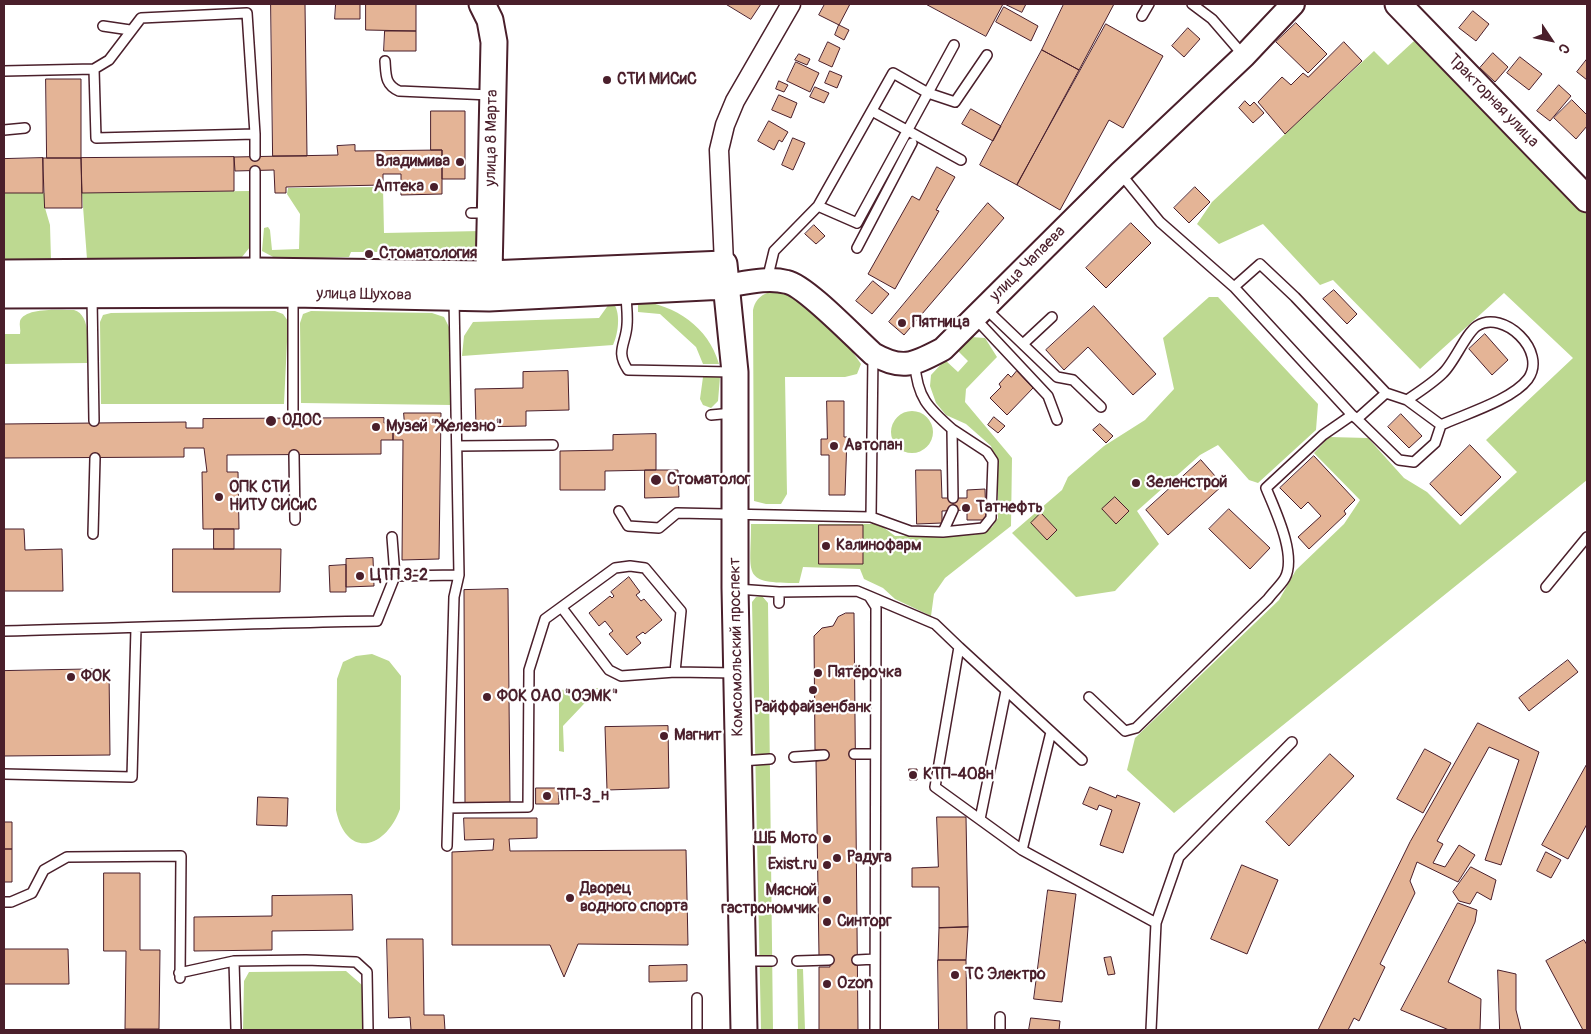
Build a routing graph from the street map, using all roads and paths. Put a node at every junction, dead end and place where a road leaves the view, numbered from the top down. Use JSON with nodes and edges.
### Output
{"nodes":[{"id":1,"x":482,"y":4,"type":"edge"},
{"id":2,"x":791,"y":4,"type":"edge"},
{"id":3,"x":1149,"y":4,"type":"edge"},
{"id":4,"x":1192,"y":4,"type":"edge"},
{"id":5,"x":1293,"y":4,"type":"edge"},
{"id":6,"x":1398,"y":4,"type":"edge"},
{"id":7,"x":1142,"y":16,"type":"dead end"},
{"id":8,"x":103,"y":26,"type":"dead end"},
{"id":9,"x":130,"y":30,"type":"junction"},
{"id":10,"x":954,"y":45,"type":"dead end"},
{"id":11,"x":987,"y":55,"type":"dead end"},
{"id":12,"x":1244,"y":56,"type":"junction"},
{"id":13,"x":385,"y":61,"type":"dead end"},
{"id":14,"x":94,"y":69,"type":"junction"},
{"id":15,"x":4,"y":71,"type":"edge"},
{"id":16,"x":928,"y":93,"type":"junction"},
{"id":17,"x":493,"y":95,"type":"junction"},
{"id":18,"x":872,"y":111,"type":"junction"},
{"id":19,"x":25,"y":128,"type":"dead end"},
{"id":20,"x":4,"y":130,"type":"edge"},
{"id":21,"x":908,"y":131,"type":"junction"},
{"id":22,"x":255,"y":134,"type":"junction"},
{"id":23,"x":912,"y":143,"type":"dead end"},
{"id":24,"x":255,"y":156,"type":"dead end"},
{"id":25,"x":961,"y":160,"type":"dead end"},
{"id":26,"x":254,"y":171,"type":"dead end"},
{"id":27,"x":1120,"y":173,"type":"junction"},
{"id":28,"x":1587,"y":199,"type":"edge"},
{"id":29,"x":818,"y":206,"type":"junction"},
{"id":30,"x":857,"y":223,"type":"junction"},
{"id":31,"x":868,"y":227,"type":"junction"},
{"id":32,"x":857,"y":248,"type":"dead end"},
{"id":33,"x":254,"y":271,"type":"junction"},
{"id":34,"x":4,"y":273,"type":"edge"},
{"id":35,"x":489,"y":274,"type":"junction"},
{"id":36,"x":725,"y":275,"type":"junction"},
{"id":37,"x":766,"y":280,"type":"junction"},
{"id":38,"x":1234,"y":287,"type":"junction"},
{"id":39,"x":626,"y":292,"type":"junction"},
{"id":40,"x":92,"y":294,"type":"junction"},
{"id":41,"x":293,"y":294,"type":"junction"},
{"id":42,"x":4,"y":295,"type":"edge"},
{"id":43,"x":454,"y":296,"type":"junction"},
{"id":44,"x":979,"y":312,"type":"junction"},
{"id":45,"x":1052,"y":317,"type":"dead end"},
{"id":46,"x":1024,"y":344,"type":"junction"},
{"id":47,"x":872,"y":354,"type":"junction"},
{"id":48,"x":915,"y":364,"type":"junction"},
{"id":49,"x":735,"y":372,"type":"junction"},
{"id":50,"x":1386,"y":393,"type":"junction"},
{"id":51,"x":1407,"y":400,"type":"junction"},
{"id":52,"x":1100,"y":407,"type":"dead end"},
{"id":53,"x":735,"y":413,"type":"junction"},
{"id":54,"x":711,"y":414,"type":"dead end"},
{"id":55,"x":1355,"y":417,"type":"junction"},
{"id":56,"x":294,"y":418,"type":"dead end"},
{"id":57,"x":1057,"y":420,"type":"dead end"},
{"id":58,"x":94,"y":422,"type":"dead end"},
{"id":59,"x":1441,"y":426,"type":"junction"},
{"id":60,"x":952,"y":429,"type":"junction"},
{"id":61,"x":553,"y":445,"type":"dead end"},
{"id":62,"x":457,"y":446,"type":"junction"},
{"id":63,"x":294,"y":455,"type":"dead end"},
{"id":64,"x":95,"y":458,"type":"dead end"},
{"id":65,"x":953,"y":498,"type":"dead end"},
{"id":66,"x":953,"y":510,"type":"dead end"},
{"id":67,"x":619,"y":511,"type":"dead end"},
{"id":68,"x":736,"y":514,"type":"junction"},
{"id":69,"x":872,"y":517,"type":"junction"},
{"id":70,"x":295,"y":520,"type":"dead end"},
{"id":71,"x":943,"y":532,"type":"junction"},
{"id":72,"x":93,"y":534,"type":"dead end"},
{"id":73,"x":392,"y":537,"type":"dead end"},
{"id":74,"x":1587,"y":537,"type":"edge"},
{"id":75,"x":459,"y":575,"type":"junction"},
{"id":76,"x":395,"y":576,"type":"junction"},
{"id":77,"x":1546,"y":587,"type":"dead end"},
{"id":78,"x":735,"y":588,"type":"junction"},
{"id":79,"x":779,"y":592,"type":"junction"},
{"id":80,"x":869,"y":596,"type":"junction"},
{"id":81,"x":780,"y":603,"type":"dead end"},
{"id":82,"x":562,"y":608,"type":"junction"},
{"id":83,"x":136,"y":628,"type":"junction"},
{"id":84,"x":4,"y":631,"type":"edge"},
{"id":85,"x":959,"y":647,"type":"junction"},
{"id":86,"x":675,"y":672,"type":"junction"},
{"id":87,"x":736,"y":673,"type":"junction"},
{"id":88,"x":1006,"y":690,"type":"junction"},
{"id":89,"x":1088,"y":697,"type":"dead end"},
{"id":90,"x":1051,"y":732,"type":"junction"},
{"id":91,"x":1292,"y":742,"type":"dead end"},
{"id":92,"x":854,"y":754,"type":"dead end"},
{"id":93,"x":874,"y":754,"type":"junction"},
{"id":94,"x":824,"y":755,"type":"dead end"},
{"id":95,"x":794,"y":757,"type":"dead end"},
{"id":96,"x":770,"y":759,"type":"dead end"},
{"id":97,"x":1082,"y":760,"type":"dead end"},
{"id":98,"x":738,"y":761,"type":"junction"},
{"id":99,"x":4,"y":774,"type":"edge"},
{"id":100,"x":448,"y":808,"type":"junction"},
{"id":101,"x":980,"y":819,"type":"junction"},
{"id":102,"x":448,"y":846,"type":"dead end"},
{"id":103,"x":1022,"y":850,"type":"junction"},
{"id":104,"x":4,"y":902,"type":"edge"},
{"id":105,"x":1156,"y":923,"type":"junction"},
{"id":106,"x":875,"y":959,"type":"junction"},
{"id":107,"x":829,"y":960,"type":"dead end"},
{"id":108,"x":857,"y":960,"type":"dead end"},
{"id":109,"x":234,"y":961,"type":"junction"},
{"id":110,"x":742,"y":961,"type":"junction"},
{"id":111,"x":772,"y":961,"type":"dead end"},
{"id":112,"x":797,"y":961,"type":"dead end"},
{"id":113,"x":697,"y":998,"type":"dead end"},
{"id":114,"x":1000,"y":1017,"type":"dead end"},
{"id":115,"x":236,"y":1030,"type":"edge"},
{"id":116,"x":368,"y":1030,"type":"edge"},
{"id":117,"x":697,"y":1030,"type":"edge"},
{"id":118,"x":744,"y":1030,"type":"edge"},
{"id":119,"x":875,"y":1030,"type":"edge"},
{"id":120,"x":1000,"y":1030,"type":"edge"},
{"id":121,"x":1151,"y":1030,"type":"edge"}],
"edges":[{"from":1,"to":17,"type":"main road","name":"улица 8 Марта"},
{"from":2,"to":36,"type":"street"},
{"from":3,"to":7,"type":"lane"},
{"from":4,"to":12,"type":"lane"},
{"from":5,"to":12,"type":"street","name":"улица Чапаева"},
{"from":6,"to":28,"type":"main road","name":"Тракторная улица"},
{"from":8,"to":9,"type":"lane"},
{"from":9,"to":14,"type":"lane"},
{"from":9,"to":22,"type":"lane"},
{"from":10,"to":16,"type":"lane"},
{"from":11,"to":16,"type":"lane"},
{"from":12,"to":27,"type":"street","name":"улица Чапаева"},
{"from":13,"to":17,"type":"lane"},
{"from":14,"to":15,"type":"lane"},
{"from":14,"to":22,"type":"lane"},
{"from":16,"to":18,"type":"lane"},
{"from":16,"to":21,"type":"lane"},
{"from":17,"to":35,"type":"main road","name":"улица 8 Марта"},
{"from":18,"to":21,"type":"lane"},
{"from":18,"to":29,"type":"lane"},
{"from":19,"to":20,"type":"lane"},
{"from":21,"to":25,"type":"lane"},
{"from":21,"to":30,"type":"lane"},
{"from":22,"to":24,"type":"lane"},
{"from":23,"to":31,"type":"lane"},
{"from":26,"to":33,"type":"lane"},
{"from":27,"to":38,"type":"lane"},
{"from":27,"to":44,"type":"street","name":"улица Чапаева"},
{"from":29,"to":30,"type":"lane"},
{"from":29,"to":37,"type":"lane"},
{"from":30,"to":31,"type":"lane"},
{"from":31,"to":32,"type":"lane"},
{"from":33,"to":34,"type":"main road","name":"улица Шухова"},
{"from":33,"to":35,"type":"main road","name":"улица Шухова"},
{"from":35,"to":36,"type":"main road","name":"улица Шухова"},
{"from":36,"to":37,"type":"street"},
{"from":36,"to":39,"type":"main road","name":"улица Шухова"},
{"from":36,"to":49,"type":"main road","name":"Комсомольский проспект"},
{"from":37,"to":47,"type":"street"},
{"from":38,"to":50,"type":"lane"},
{"from":38,"to":55,"type":"lane"},
{"from":39,"to":43,"type":"main road","name":"улица Шухова"},
{"from":39,"to":49,"type":"lane"},
{"from":40,"to":41,"type":"main road","name":"улица Шухова"},
{"from":40,"to":42,"type":"main road","name":"улица Шухова"},
{"from":40,"to":58,"type":"lane"},
{"from":41,"to":43,"type":"main road","name":"улица Шухова"},
{"from":41,"to":56,"type":"lane"},
{"from":43,"to":62,"type":"lane"},
{"from":44,"to":46,"type":"lane"},
{"from":44,"to":48,"type":"street","name":"улица Чапаева"},
{"from":44,"to":57,"type":"lane"},
{"from":45,"to":46,"type":"lane"},
{"from":46,"to":52,"type":"lane"},
{"from":47,"to":48,"type":"street"},
{"from":47,"to":69,"type":"lane"},
{"from":48,"to":60,"type":"lane"},
{"from":49,"to":53,"type":"main road","name":"Комсомольский проспект"},
{"from":50,"to":51,"type":"lane"},
{"from":50,"to":55,"type":"lane"},
{"from":51,"to":59,"type":"lane"},
{"from":51,"to":59,"type":"lane"},
{"from":53,"to":54,"type":"lane"},
{"from":53,"to":68,"type":"main road","name":"Комсомольский проспект"},
{"from":55,"to":59,"type":"lane"},
{"from":55,"to":89,"type":"lane"},
{"from":60,"to":65,"type":"lane"},
{"from":60,"to":71,"type":"lane"},
{"from":61,"to":62,"type":"lane"},
{"from":62,"to":75,"type":"lane"},
{"from":63,"to":70,"type":"lane"},
{"from":64,"to":72,"type":"lane"},
{"from":66,"to":71,"type":"lane"},
{"from":67,"to":68,"type":"lane"},
{"from":68,"to":69,"type":"lane"},
{"from":68,"to":78,"type":"main road","name":"Комсомольский проспект"},
{"from":69,"to":71,"type":"lane"},
{"from":73,"to":76,"type":"lane"},
{"from":74,"to":77,"type":"lane"},
{"from":75,"to":76,"type":"lane"},
{"from":75,"to":100,"type":"lane"},
{"from":76,"to":83,"type":"lane"},
{"from":78,"to":79,"type":"lane"},
{"from":78,"to":87,"type":"main road","name":"Комсомольский проспект"},
{"from":79,"to":80,"type":"lane"},
{"from":79,"to":81,"type":"lane"},
{"from":80,"to":85,"type":"lane"},
{"from":80,"to":93,"type":"lane"},
{"from":82,"to":86,"type":"lane"},
{"from":82,"to":86,"type":"lane"},
{"from":82,"to":100,"type":"lane"},
{"from":83,"to":84,"type":"lane"},
{"from":83,"to":99,"type":"lane"},
{"from":85,"to":88,"type":"lane"},
{"from":85,"to":101,"type":"lane"},
{"from":86,"to":87,"type":"lane"},
{"from":87,"to":98,"type":"main road","name":"Комсомольский проспект"},
{"from":88,"to":90,"type":"lane"},
{"from":88,"to":101,"type":"lane"},
{"from":90,"to":97,"type":"lane"},
{"from":90,"to":103,"type":"lane"},
{"from":91,"to":105,"type":"lane"},
{"from":92,"to":93,"type":"lane"},
{"from":93,"to":106,"type":"lane"},
{"from":94,"to":95,"type":"lane"},
{"from":96,"to":98,"type":"lane"},
{"from":98,"to":110,"type":"main road","name":"Комсомольский проспект"},
{"from":100,"to":102,"type":"lane"},
{"from":101,"to":103,"type":"lane"},
{"from":103,"to":105,"type":"lane"},
{"from":104,"to":109,"type":"lane"},
{"from":105,"to":121,"type":"lane"},
{"from":106,"to":108,"type":"lane"},
{"from":106,"to":119,"type":"lane"},
{"from":107,"to":112,"type":"lane"},
{"from":109,"to":115,"type":"lane"},
{"from":109,"to":116,"type":"lane"},
{"from":110,"to":111,"type":"lane"},
{"from":110,"to":118,"type":"main road","name":"Комсомольский проспект"},
{"from":113,"to":117,"type":"lane"},
{"from":114,"to":120,"type":"lane"}]}
